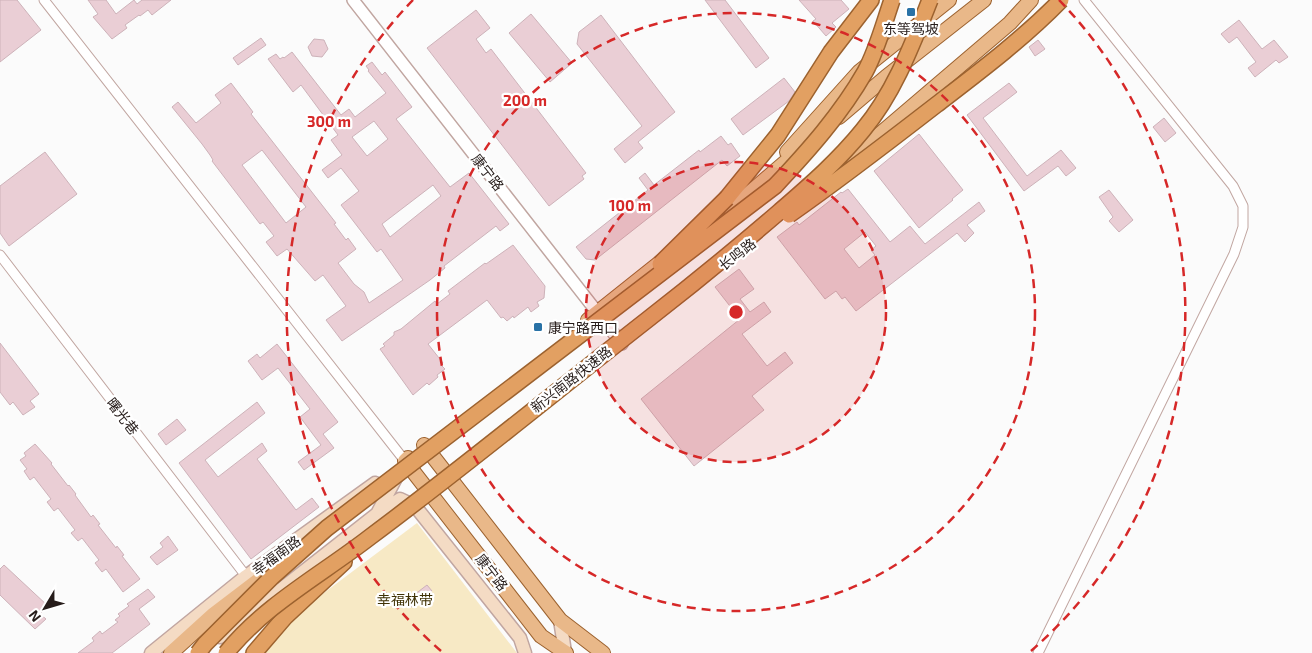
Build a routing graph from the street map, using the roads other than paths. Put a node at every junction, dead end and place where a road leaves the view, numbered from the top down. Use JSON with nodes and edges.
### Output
{"nodes":[{"id":1,"x":44,"y":0,"type":"edge"},
{"id":2,"x":353,"y":0,"type":"edge"},
{"id":3,"x":871,"y":0,"type":"edge"},
{"id":4,"x":892,"y":0,"type":"edge"},
{"id":5,"x":930,"y":0,"type":"edge"},
{"id":6,"x":949,"y":0,"type":"edge"},
{"id":7,"x":984,"y":0,"type":"edge"},
{"id":8,"x":1031,"y":0,"type":"edge"},
{"id":9,"x":1061,"y":0,"type":"edge"},
{"id":10,"x":1084,"y":0,"type":"edge"},
{"id":11,"x":755,"y":188,"type":"junction"},
{"id":12,"x":733,"y":252,"type":"junction"},
{"id":13,"x":0,"y":255,"type":"edge"},
{"id":14,"x":625,"y":300,"type":"junction"},
{"id":15,"x":598,"y":312,"type":"junction"},
{"id":16,"x":622,"y":344,"type":"junction"},
{"id":17,"x":424,"y":445,"type":"junction"},
{"id":18,"x":405,"y":461,"type":"junction"},
{"id":19,"x":452,"y":480,"type":"junction"},
{"id":20,"x":433,"y":495,"type":"junction"},
{"id":21,"x":378,"y":513,"type":"junction"},
{"id":22,"x":327,"y":528,"type":"junction"},
{"id":23,"x":369,"y":539,"type":"junction"},
{"id":24,"x":246,"y":576,"type":"junction"},
{"id":25,"x":560,"y":620,"type":"junction"},
{"id":26,"x":151,"y":653,"type":"edge"},
{"id":27,"x":171,"y":653,"type":"edge"},
{"id":28,"x":199,"y":653,"type":"edge"},
{"id":29,"x":226,"y":653,"type":"edge"},
{"id":30,"x":254,"y":653,"type":"edge"},
{"id":31,"x":525,"y":653,"type":"edge"},
{"id":32,"x":565,"y":653,"type":"edge"},
{"id":33,"x":603,"y":653,"type":"edge"},
{"id":34,"x":1038,"y":653,"type":"edge"}],
"edges":[{"from":1,"to":18,"type":"street"},
{"from":2,"to":15,"type":"street","name":"康宁路"},
{"from":3,"to":14,"type":"highway","bridge":true},
{"from":4,"to":14,"type":"highway","bridge":true},
{"from":5,"to":12,"type":"highway","name":"新兴南路快速路","bridge":true},
{"from":6,"to":11,"type":"main road"},
{"from":7,"to":11,"type":"main road"},
{"from":8,"to":16,"type":"main road","name":"长鸣路"},
{"from":9,"to":12,"type":"highway","bridge":true},
{"from":10,"to":34,"type":"street"},
{"from":11,"to":15,"type":"main road"},
{"from":12,"to":23,"type":"highway","name":"新兴南路快速路","bridge":true},
{"from":13,"to":24,"type":"street","name":"曙光巷"},
{"from":14,"to":22,"type":"highway","bridge":true},
{"from":15,"to":16,"type":"street","name":"康宁路"},
{"from":15,"to":17,"type":"main road"},
{"from":16,"to":19,"type":"main road","name":"长鸣路"},
{"from":17,"to":18,"type":"main road"},
{"from":17,"to":19,"type":"main road"},
{"from":18,"to":20,"type":"main road","name":"康宁路"},
{"from":18,"to":21,"type":"main road"},
{"from":18,"to":24,"type":"main road","name":"幸福南路"},
{"from":19,"to":20,"type":"main road","name":"长鸣路"},
{"from":19,"to":25,"type":"main road"},
{"from":20,"to":32,"type":"main road","name":"康宁路"},
{"from":21,"to":28,"type":"main road"},
{"from":21,"to":31,"type":"main road"},
{"from":22,"to":27,"type":"main road","bridge":true},
{"from":22,"to":28,"type":"highway","bridge":true},
{"from":23,"to":29,"type":"highway","name":"新兴南路快速路","bridge":true},
{"from":23,"to":30,"type":"highway","bridge":true},
{"from":24,"to":26,"type":"main road","name":"幸福南路"},
{"from":25,"to":32,"type":"main road"},
{"from":25,"to":33,"type":"main road"}]}
